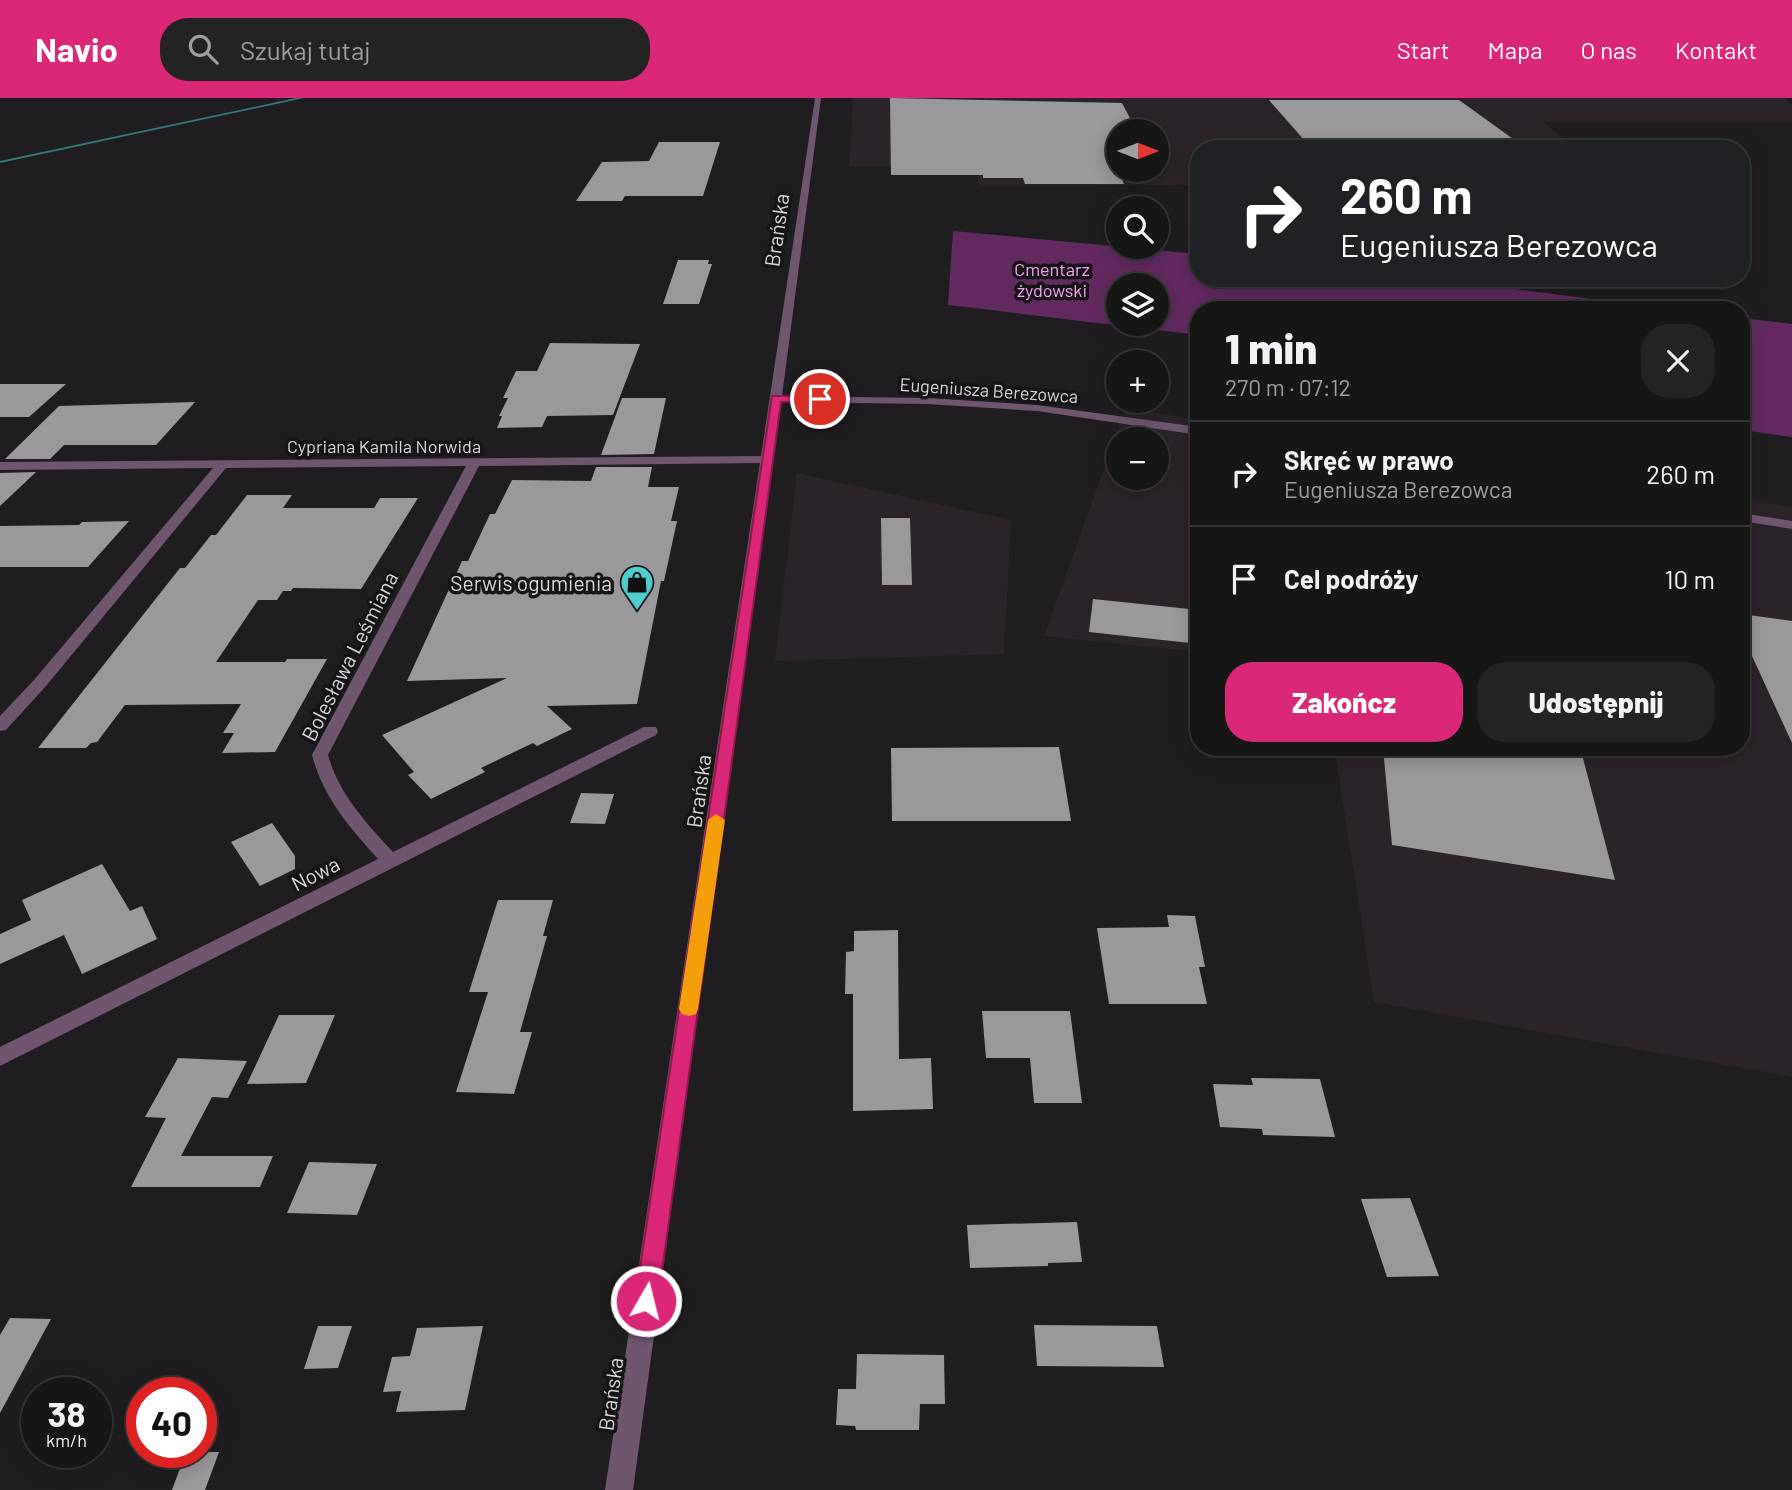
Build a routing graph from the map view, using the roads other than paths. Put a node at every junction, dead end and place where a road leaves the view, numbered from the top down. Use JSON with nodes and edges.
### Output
{"nodes":[{"id":1,"x":818,"y":98,"type":"edge"},
{"id":2,"x":776,"y":399,"type":"junction"},
{"id":3,"x":1190,"y":430,"type":"edge"},
{"id":4,"x":768,"y":460,"type":"junction"},
{"id":5,"x":474,"y":463,"type":"junction"},
{"id":6,"x":223,"y":464,"type":"junction"},
{"id":7,"x":0,"y":466,"type":"edge"},
{"id":8,"x":1750,"y":518,"type":"edge"},
{"id":9,"x":1792,"y":524,"type":"edge"},
{"id":10,"x":0,"y":726,"type":"edge"},
{"id":11,"x":650,"y":731,"type":"dead end"},
{"id":12,"x":390,"y":861,"type":"junction"},
{"id":13,"x":0,"y":1057,"type":"edge"},
{"id":14,"x":619,"y":1490,"type":"edge"}],
"edges":[{"from":1,"to":2,"type":"street","name":"Brańska"},
{"from":2,"to":3,"type":"street","name":"Eugeniusza Berezowca"},
{"from":2,"to":4,"type":"street","name":"Brańska"},
{"from":4,"to":5,"type":"street","name":"Cypriana Kamila Norwida"},
{"from":4,"to":14,"type":"street","name":"Brańska"},
{"from":5,"to":6,"type":"street","name":"Cypriana Kamila Norwida"},
{"from":5,"to":12,"type":"street","name":"Bolesława Leśmiana"},
{"from":6,"to":7,"type":"street","name":"Cypriana Kamila Norwida"},
{"from":6,"to":10,"type":"street"},
{"from":8,"to":9,"type":"street"},
{"from":11,"to":12,"type":"street","name":"Nowa"},
{"from":12,"to":13,"type":"street","name":"Nowa"}]}
